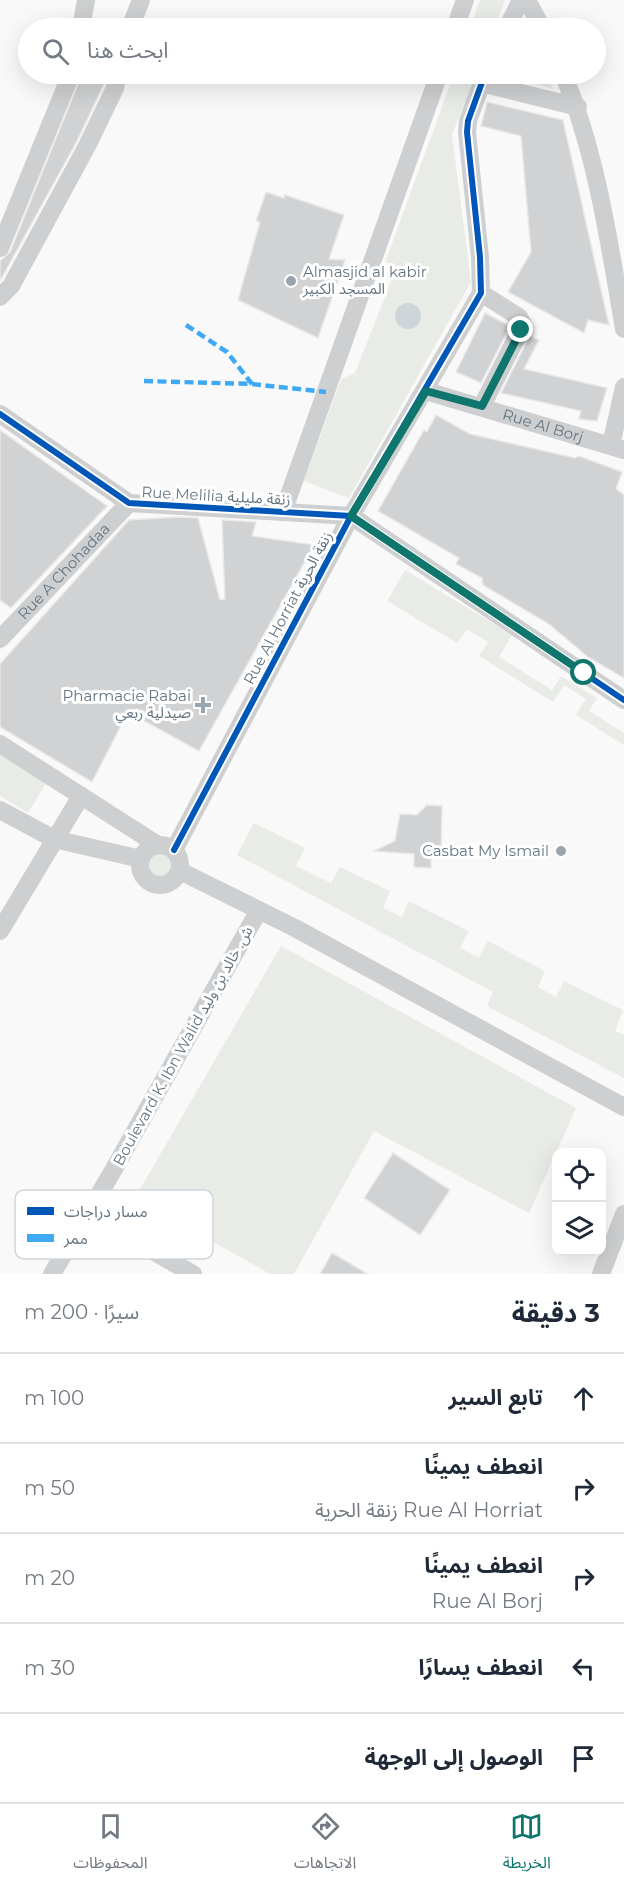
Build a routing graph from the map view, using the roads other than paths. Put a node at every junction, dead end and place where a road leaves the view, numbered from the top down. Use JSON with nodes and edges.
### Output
{"nodes":[{"id":1,"x":86,"y":0,"type":"edge"},
{"id":2,"x":141,"y":0,"type":"edge"},
{"id":3,"x":465,"y":0,"type":"edge"},
{"id":4,"x":521,"y":0,"type":"edge"},
{"id":5,"x":527,"y":0,"type":"edge"},
{"id":6,"x":83,"y":18,"type":"edge"},
{"id":7,"x":134,"y":18,"type":"edge"},
{"id":8,"x":459,"y":18,"type":"edge"},
{"id":9,"x":512,"y":18,"type":"edge"},
{"id":10,"x":537,"y":18,"type":"edge"},
{"id":11,"x":67,"y":84,"type":"edge"},
{"id":12,"x":115,"y":84,"type":"edge"},
{"id":13,"x":435,"y":84,"type":"edge"},
{"id":14,"x":481,"y":84,"type":"edge"},
{"id":15,"x":503,"y":84,"type":"edge"},
{"id":16,"x":568,"y":84,"type":"edge"},
{"id":17,"x":578,"y":106,"type":"junction"},
{"id":18,"x":0,"y":248,"type":"edge"},
{"id":19,"x":481,"y":293,"type":"junction"},
{"id":20,"x":0,"y":297,"type":"edge"},
{"id":21,"x":624,"y":329,"type":"edge"},
{"id":22,"x":624,"y":387,"type":"edge"},
{"id":23,"x":426,"y":391,"type":"junction"},
{"id":24,"x":482,"y":406,"type":"junction"},
{"id":25,"x":0,"y":414,"type":"edge"},
{"id":26,"x":617,"y":448,"type":"edge"},
{"id":27,"x":129,"y":503,"type":"junction"},
{"id":28,"x":283,"y":512,"type":"junction"},
{"id":29,"x":351,"y":516,"type":"junction"},
{"id":30,"x":7,"y":620,"type":"edge"},
{"id":31,"x":0,"y":639,"type":"edge"},
{"id":32,"x":624,"y":700,"type":"edge"},
{"id":33,"x":0,"y":744,"type":"edge"},
{"id":34,"x":81,"y":796,"type":"junction"},
{"id":35,"x":0,"y":810,"type":"edge"},
{"id":36,"x":54,"y":839,"type":"junction"},
{"id":37,"x":166,"y":848,"type":"junction"},
{"id":38,"x":141,"y":859,"type":"junction"},
{"id":39,"x":180,"y":871,"type":"junction"},
{"id":40,"x":259,"y":910,"type":"junction"},
{"id":41,"x":0,"y":931,"type":"edge"},
{"id":42,"x":624,"y":1107,"type":"edge"},
{"id":43,"x":102,"y":1190,"type":"edge"},
{"id":44,"x":624,"y":1214,"type":"edge"},
{"id":45,"x":61,"y":1259,"type":"edge"},
{"id":46,"x":167,"y":1259,"type":"edge"},
{"id":47,"x":52,"y":1274,"type":"edge"},
{"id":48,"x":193,"y":1274,"type":"edge"},
{"id":49,"x":601,"y":1274,"type":"edge"}],
"edges":[{"from":1,"to":6,"type":"street"},
{"from":2,"to":7,"type":"street"},
{"from":3,"to":8,"type":"street"},
{"from":4,"to":9,"type":"street"},
{"from":5,"to":10,"type":"street"},
{"from":11,"to":18,"type":"street"},
{"from":12,"to":20,"type":"street"},
{"from":13,"to":28,"type":"street"},
{"from":14,"to":19,"type":"street"},
{"from":15,"to":17,"type":"street"},
{"from":16,"to":17,"type":"street"},
{"from":17,"to":21,"type":"street"},
{"from":19,"to":23,"type":"street","name":"Rue Al Horriat زنقة الحرية"},
{"from":19,"to":24,"type":"street"},
{"from":22,"to":26,"type":"street"},
{"from":23,"to":24,"type":"street","name":"Rue Al Borj"},
{"from":23,"to":29,"type":"street","name":"Rue Al Horriat زنقة الحرية"},
{"from":24,"to":26,"type":"street","name":"Rue Al Borj"},
{"from":25,"to":27,"type":"street","name":"Rue Melilia زنقة مليلية"},
{"from":27,"to":28,"type":"street","name":"Rue Melilia زنقة مليلية"},
{"from":27,"to":30,"type":"street","name":"Rue A Chohadaa"},
{"from":28,"to":29,"type":"street","name":"Rue Melilia زنقة مليلية"},
{"from":29,"to":32,"type":"street"},
{"from":29,"to":37,"type":"street","name":"Rue Al Horriat زنقة الحرية"},
{"from":30,"to":31,"type":"street","name":"Rue A Chohadaa"},
{"from":33,"to":34,"type":"street"},
{"from":34,"to":36,"type":"street"},
{"from":34,"to":37,"type":"street"},
{"from":35,"to":36,"type":"street"},
{"from":36,"to":38,"type":"street"},
{"from":36,"to":41,"type":"street"},
{"from":37,"to":38,"type":"street"},
{"from":37,"to":39,"type":"street"},
{"from":38,"to":39,"type":"street"},
{"from":39,"to":40,"type":"street"},
{"from":40,"to":42,"type":"street"},
{"from":40,"to":43,"type":"street","name":"Boulevard K. Ibn Walid ش. خالد بن وليد"},
{"from":44,"to":49,"type":"street"},
{"from":45,"to":47,"type":"street","name":"Boulevard K. Ibn Walid ش. خالد بن وليد"},
{"from":46,"to":48,"type":"street"}]}
